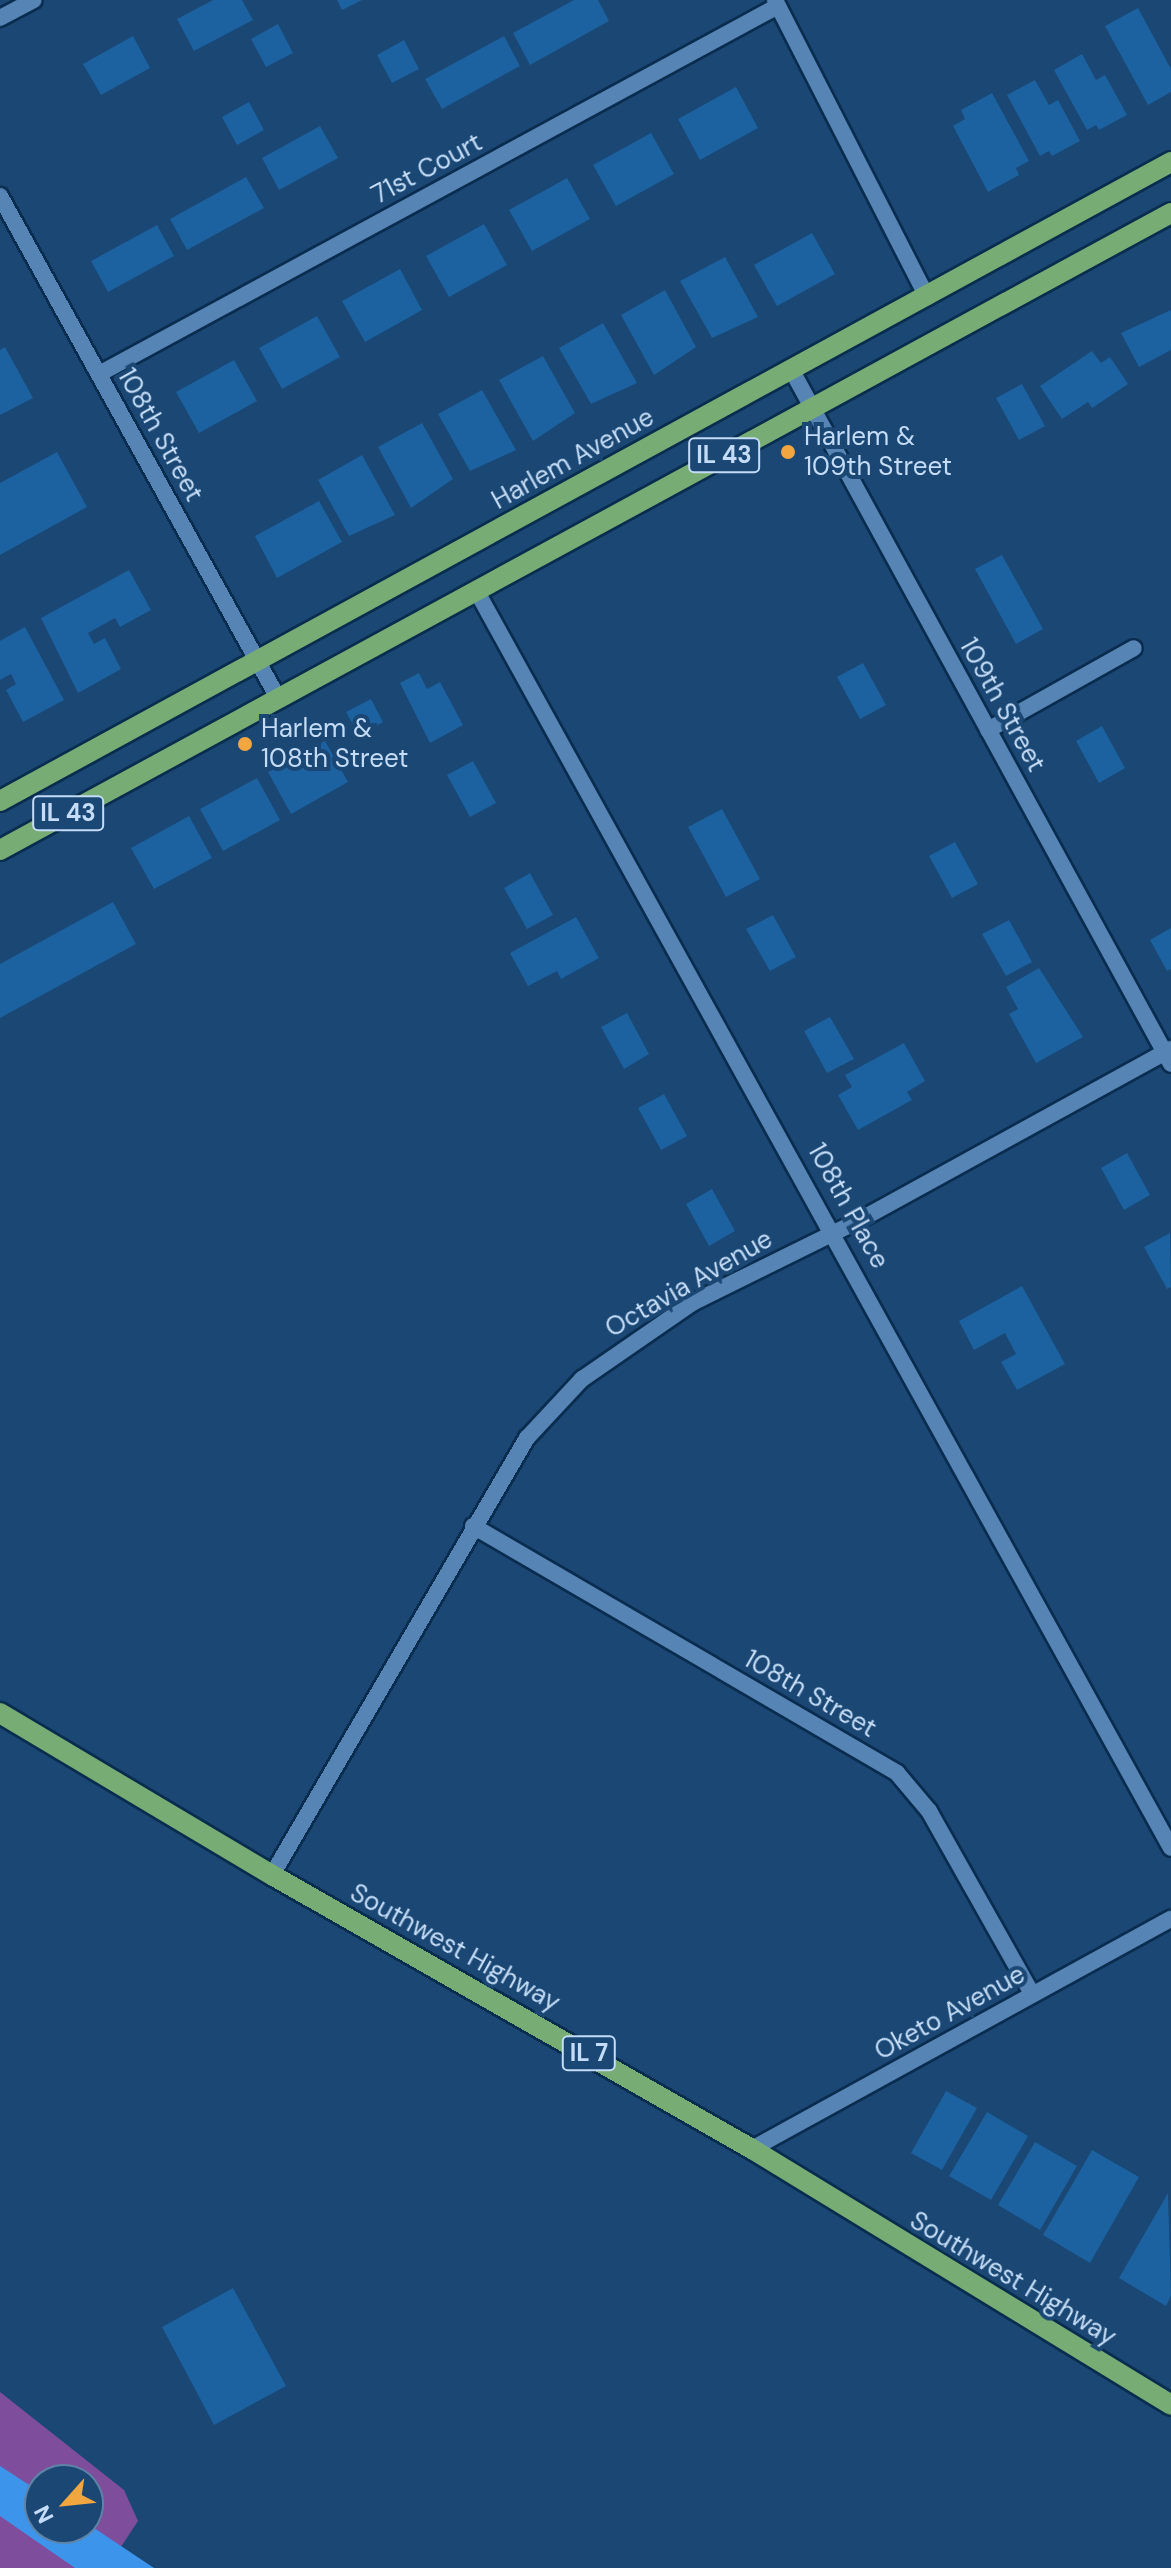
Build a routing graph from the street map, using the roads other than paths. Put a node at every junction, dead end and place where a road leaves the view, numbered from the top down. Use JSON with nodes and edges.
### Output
{"nodes":[{"id":1,"x":34,"y":0,"type":"edge"},
{"id":2,"x":776,"y":3,"type":"edge"},
{"id":3,"x":0,"y":18,"type":"edge"},
{"id":4,"x":1171,"y":162,"type":"edge"},
{"id":5,"x":0,"y":196,"type":"edge"},
{"id":6,"x":1171,"y":213,"type":"edge"},
{"id":7,"x":927,"y":297,"type":"junction"},
{"id":8,"x":791,"y":369,"type":"junction"},
{"id":9,"x":99,"y":374,"type":"junction"},
{"id":10,"x":812,"y":408,"type":"junction"},
{"id":11,"x":476,"y":590,"type":"junction"},
{"id":12,"x":1134,"y":648,"type":"dead end"},
{"id":13,"x":257,"y":661,"type":"junction"},
{"id":14,"x":278,"y":698,"type":"junction"},
{"id":15,"x":988,"y":730,"type":"junction"},
{"id":16,"x":0,"y":801,"type":"edge"},
{"id":17,"x":0,"y":850,"type":"edge"},
{"id":18,"x":1169,"y":1055,"type":"edge"},
{"id":19,"x":833,"y":1229,"type":"junction"},
{"id":20,"x":473,"y":1526,"type":"junction"},
{"id":21,"x":0,"y":1713,"type":"edge"},
{"id":22,"x":1171,"y":1848,"type":"edge"},
{"id":23,"x":272,"y":1875,"type":"junction"},
{"id":24,"x":1171,"y":1919,"type":"edge"},
{"id":25,"x":1032,"y":1994,"type":"junction"},
{"id":26,"x":752,"y":2149,"type":"junction"},
{"id":27,"x":1171,"y":2405,"type":"edge"}],
"edges":[{"from":1,"to":3,"type":"street"},
{"from":2,"to":7,"type":"street"},
{"from":2,"to":9,"type":"street","name":"71st Court"},
{"from":4,"to":7,"type":"main road","name":"Harlem Avenue","number":"IL 43"},
{"from":5,"to":9,"type":"street","name":"108th Street"},
{"from":6,"to":10,"type":"main road","number":"IL 43"},
{"from":7,"to":8,"type":"main road","name":"Harlem Avenue","number":"IL 43"},
{"from":8,"to":10,"type":"street","name":"109th Street"},
{"from":8,"to":13,"type":"main road","name":"Harlem Avenue","number":"IL 43"},
{"from":9,"to":13,"type":"street","name":"108th Street"},
{"from":10,"to":11,"type":"main road","number":"IL 43"},
{"from":10,"to":15,"type":"street","name":"109th Street"},
{"from":11,"to":14,"type":"main road","number":"IL 43"},
{"from":11,"to":19,"type":"street","name":"108th Place"},
{"from":12,"to":15,"type":"street"},
{"from":13,"to":14,"type":"street","name":"108th Street"},
{"from":13,"to":16,"type":"main road","name":"Harlem Avenue","number":"IL 43"},
{"from":14,"to":17,"type":"main road","number":"IL 43"},
{"from":15,"to":18,"type":"street","name":"109th Street"},
{"from":18,"to":19,"type":"street","name":"Octavia Avenue"},
{"from":19,"to":20,"type":"street","name":"Octavia Avenue"},
{"from":19,"to":22,"type":"street","name":"108th Place"},
{"from":20,"to":23,"type":"street","name":"Octavia Avenue"},
{"from":20,"to":25,"type":"street","name":"108th Street"},
{"from":21,"to":23,"type":"main road","name":"Southwest Highway","number":"IL 7"},
{"from":23,"to":26,"type":"main road","name":"Southwest Highway","number":"IL 7"},
{"from":24,"to":25,"type":"street","name":"Oketo Avenue"},
{"from":25,"to":26,"type":"street","name":"Oketo Avenue"},
{"from":26,"to":27,"type":"main road","name":"Southwest Highway","number":"IL 7"}]}
